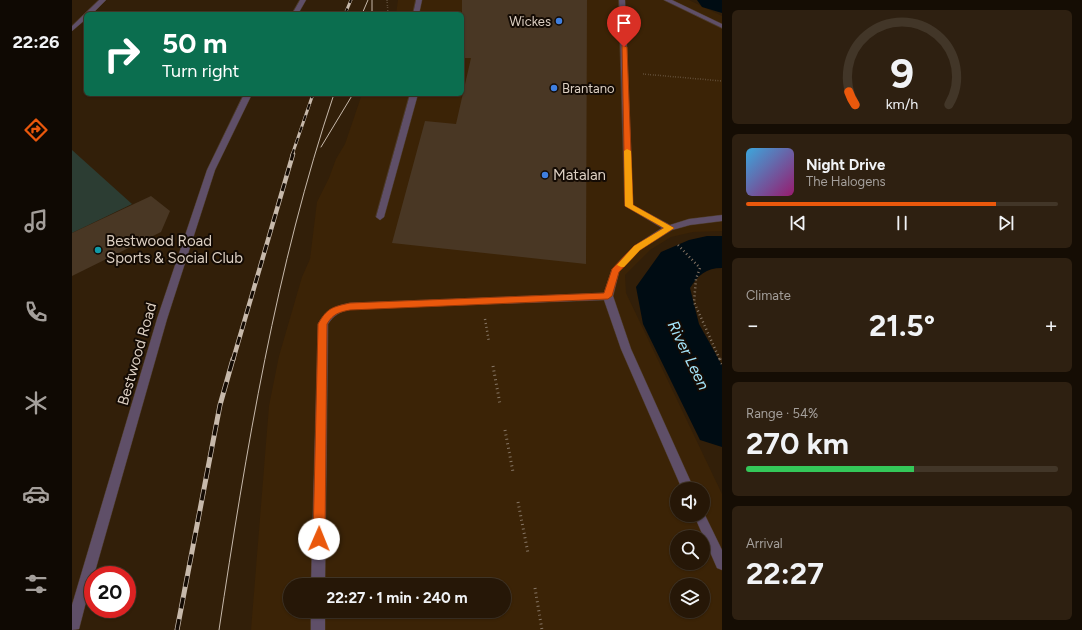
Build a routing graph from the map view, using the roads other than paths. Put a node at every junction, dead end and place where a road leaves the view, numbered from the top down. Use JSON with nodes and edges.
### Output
{"nodes":[{"id":1,"x":103,"y":0,"type":"edge"},
{"id":2,"x":303,"y":0,"type":"edge"},
{"id":3,"x":419,"y":0,"type":"edge"},
{"id":4,"x":622,"y":0,"type":"edge"},
{"id":5,"x":667,"y":0,"type":"edge"},
{"id":6,"x":90,"y":12,"type":"edge"},
{"id":7,"x":295,"y":12,"type":"edge"},
{"id":8,"x":416,"y":12,"type":"edge"},
{"id":9,"x":84,"y":18,"type":"edge"},
{"id":10,"x":722,"y":26,"type":"edge"},
{"id":11,"x":72,"y":29,"type":"edge"},
{"id":12,"x":247,"y":96,"type":"edge"},
{"id":13,"x":413,"y":96,"type":"edge"},
{"id":14,"x":380,"y":217,"type":"dead end"},
{"id":15,"x":722,"y":218,"type":"edge"},
{"id":16,"x":670,"y":228,"type":"junction"},
{"id":17,"x":608,"y":296,"type":"junction"},
{"id":18,"x":685,"y":482,"type":"edge"},
{"id":19,"x":703,"y":522,"type":"edge"},
{"id":20,"x":722,"y":564,"type":"edge"},
{"id":21,"x":318,"y":578,"type":"edge"},
{"id":22,"x":318,"y":618,"type":"edge"},
{"id":23,"x":72,"y":629,"type":"edge"},
{"id":24,"x":318,"y":630,"type":"edge"}],
"edges":[{"from":1,"to":6,"type":"street"},
{"from":2,"to":7,"type":"street"},
{"from":3,"to":8,"type":"street"},
{"from":4,"to":16,"type":"street"},
{"from":5,"to":10,"type":"street"},
{"from":9,"to":11,"type":"street"},
{"from":12,"to":23,"type":"street","name":"Bestwood Road"},
{"from":13,"to":14,"type":"street"},
{"from":15,"to":16,"type":"street"},
{"from":16,"to":17,"type":"street"},
{"from":17,"to":18,"type":"street"},
{"from":17,"to":21,"type":"street"},
{"from":19,"to":20,"type":"street"},
{"from":22,"to":24,"type":"street"}]}
